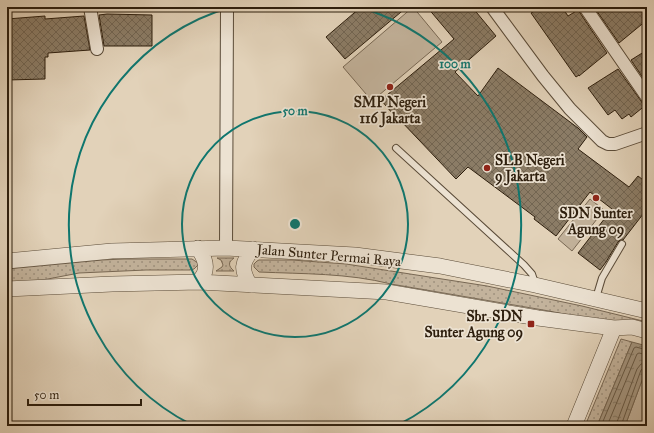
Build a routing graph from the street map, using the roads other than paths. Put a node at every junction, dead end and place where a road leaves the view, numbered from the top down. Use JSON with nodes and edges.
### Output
{"nodes":[{"id":1,"x":90,"y":7,"type":"edge"},
{"id":2,"x":227,"y":7,"type":"edge"},
{"id":3,"x":492,"y":7,"type":"edge"},
{"id":4,"x":585,"y":7,"type":"edge"},
{"id":5,"x":97,"y":49,"type":"dead end"},
{"id":6,"x":647,"y":97,"type":"edge"},
{"id":7,"x":647,"y":133,"type":"edge"},
{"id":8,"x":396,"y":148,"type":"dead end"},
{"id":9,"x":622,"y":244,"type":"dead end"},
{"id":10,"x":198,"y":248,"type":"junction"},
{"id":11,"x":226,"y":248,"type":"junction"},
{"id":12,"x":252,"y":249,"type":"junction"},
{"id":13,"x":7,"y":261,"type":"edge"},
{"id":14,"x":199,"y":282,"type":"junction"},
{"id":15,"x":250,"y":285,"type":"junction"},
{"id":16,"x":536,"y":285,"type":"junction"},
{"id":17,"x":7,"y":289,"type":"edge"},
{"id":18,"x":595,"y":299,"type":"junction"},
{"id":19,"x":647,"y":311,"type":"edge"},
{"id":20,"x":614,"y":328,"type":"junction"},
{"id":21,"x":647,"y":331,"type":"edge"},
{"id":22,"x":574,"y":426,"type":"edge"}],
"edges":[{"from":1,"to":5,"type":"street"},
{"from":2,"to":11,"type":"street"},
{"from":3,"to":7,"type":"street"},
{"from":4,"to":6,"type":"street"},
{"from":8,"to":16,"type":"lane"},
{"from":9,"to":18,"type":"lane"},
{"from":10,"to":11,"type":"street","name":"Jalan Sunter Permai Raya"},
{"from":10,"to":13,"type":"street","name":"Jalan Sunter Permai Raya"},
{"from":10,"to":14,"type":"street"},
{"from":11,"to":12,"type":"street","name":"Jalan Sunter Permai Raya"},
{"from":12,"to":15,"type":"street"},
{"from":12,"to":16,"type":"street","name":"Jalan Sunter Permai Raya"},
{"from":14,"to":15,"type":"street"},
{"from":14,"to":17,"type":"street"},
{"from":15,"to":20,"type":"street"},
{"from":16,"to":18,"type":"street","name":"Jalan Sunter Permai Raya"},
{"from":18,"to":19,"type":"street","name":"Jalan Sunter Permai Raya"},
{"from":20,"to":21,"type":"street"},
{"from":20,"to":22,"type":"street"}]}
